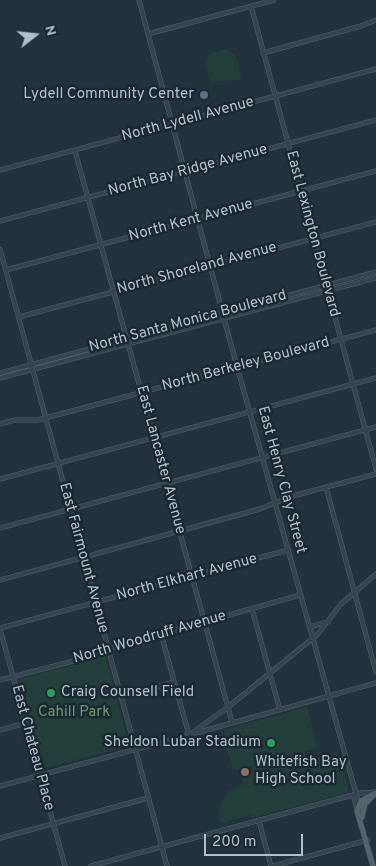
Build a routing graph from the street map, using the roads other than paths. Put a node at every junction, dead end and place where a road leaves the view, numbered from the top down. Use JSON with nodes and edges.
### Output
{"nodes":[{"id":1,"x":139,"y":0,"type":"edge"},
{"id":2,"x":274,"y":0,"type":"edge"},
{"id":3,"x":251,"y":6,"type":"junction"},
{"id":4,"x":376,"y":20,"type":"edge"},
{"id":5,"x":148,"y":34,"type":"junction"},
{"id":6,"x":263,"y":52,"type":"junction"},
{"id":7,"x":376,"y":69,"type":"edge"},
{"id":8,"x":275,"y":96,"type":"junction"},
{"id":9,"x":376,"y":120,"type":"edge"},
{"id":10,"x":171,"y":124,"type":"junction"},
{"id":11,"x":288,"y":144,"type":"junction"},
{"id":12,"x":75,"y":151,"type":"junction"},
{"id":13,"x":0,"y":170,"type":"edge"},
{"id":14,"x":184,"y":171,"type":"junction"},
{"id":15,"x":376,"y":171,"type":"edge"},
{"id":16,"x":300,"y":192,"type":"junction"},
{"id":17,"x":88,"y":197,"type":"junction"},
{"id":18,"x":197,"y":219,"type":"junction"},
{"id":19,"x":0,"y":221,"type":"edge"},
{"id":20,"x":376,"y":222,"type":"edge"},
{"id":21,"x":313,"y":238,"type":"junction"},
{"id":22,"x":101,"y":244,"type":"junction"},
{"id":23,"x":0,"y":249,"type":"edge"},
{"id":24,"x":210,"y":266,"type":"junction"},
{"id":25,"x":6,"y":270,"type":"junction"},
{"id":26,"x":376,"y":272,"type":"edge"},
{"id":27,"x":376,"y":278,"type":"edge"},
{"id":28,"x":326,"y":285,"type":"junction"},
{"id":29,"x":328,"y":291,"type":"junction"},
{"id":30,"x":114,"y":292,"type":"junction"},
{"id":31,"x":223,"y":315,"type":"junction"},
{"id":32,"x":18,"y":317,"type":"junction"},
{"id":33,"x":376,"y":330,"type":"edge"},
{"id":34,"x":126,"y":339,"type":"junction"},
{"id":35,"x":340,"y":340,"type":"junction"},
{"id":36,"x":128,"y":344,"type":"junction"},
{"id":37,"x":31,"y":367,"type":"junction"},
{"id":38,"x":237,"y":367,"type":"junction"},
{"id":39,"x":0,"y":373,"type":"edge"},
{"id":40,"x":0,"y":378,"type":"edge"},
{"id":41,"x":376,"y":378,"type":"edge"},
{"id":42,"x":353,"y":384,"type":"junction"},
{"id":43,"x":141,"y":393,"type":"junction"},
{"id":44,"x":250,"y":412,"type":"junction"},
{"id":45,"x":45,"y":418,"type":"junction"},
{"id":46,"x":0,"y":424,"type":"edge"},
{"id":47,"x":376,"y":428,"type":"edge"},
{"id":48,"x":366,"y":430,"type":"junction"},
{"id":49,"x":154,"y":438,"type":"junction"},
{"id":50,"x":262,"y":458,"type":"junction"},
{"id":51,"x":58,"y":464,"type":"junction"},
{"id":52,"x":376,"y":469,"type":"edge"},
{"id":53,"x":376,"y":474,"type":"edge"},
{"id":54,"x":0,"y":479,"type":"edge"},
{"id":55,"x":167,"y":483,"type":"junction"},
{"id":56,"x":326,"y":487,"type":"junction"},
{"id":57,"x":275,"y":503,"type":"junction"},
{"id":58,"x":70,"y":510,"type":"junction"},
{"id":59,"x":0,"y":528,"type":"edge"},
{"id":60,"x":180,"y":531,"type":"junction"},
{"id":61,"x":288,"y":550,"type":"junction"},
{"id":62,"x":83,"y":557,"type":"junction"},
{"id":63,"x":376,"y":574,"type":"edge"},
{"id":64,"x":192,"y":577,"type":"junction"},
{"id":65,"x":0,"y":580,"type":"edge"},
{"id":66,"x":354,"y":592,"type":"junction"},
{"id":67,"x":300,"y":595,"type":"junction"},
{"id":68,"x":96,"y":602,"type":"junction"},
{"id":69,"x":252,"y":609,"type":"junction"},
{"id":70,"x":204,"y":622,"type":"junction"},
{"id":71,"x":328,"y":622,"type":"junction"},
{"id":72,"x":309,"y":627,"type":"junction"},
{"id":73,"x":0,"y":629,"type":"edge"},
{"id":74,"x":161,"y":634,"type":"junction"},
{"id":75,"x":312,"y":639,"type":"junction"},
{"id":76,"x":108,"y":649,"type":"junction"},
{"id":77,"x":270,"y":672,"type":"junction"},
{"id":78,"x":376,"y":672,"type":"edge"},
{"id":79,"x":13,"y":676,"type":"junction"},
{"id":80,"x":0,"y":680,"type":"edge"},
{"id":81,"x":174,"y":682,"type":"junction"},
{"id":82,"x":376,"y":683,"type":"edge"},
{"id":83,"x":121,"y":697,"type":"junction"},
{"id":84,"x":328,"y":697,"type":"junction"},
{"id":85,"x":228,"y":708,"type":"junction"},
{"id":86,"x":280,"y":710,"type":"junction"},
{"id":87,"x":232,"y":722,"type":"junction"},
{"id":88,"x":26,"y":723,"type":"junction"},
{"id":89,"x":0,"y":730,"type":"edge"},
{"id":90,"x":188,"y":735,"type":"junction"},
{"id":91,"x":135,"y":750,"type":"junction"},
{"id":92,"x":40,"y":775,"type":"junction"},
{"id":93,"x":0,"y":786,"type":"edge"},
{"id":94,"x":376,"y":793,"type":"edge"},
{"id":95,"x":355,"y":795,"type":"junction"},
{"id":96,"x":148,"y":798,"type":"junction"},
{"id":97,"x":368,"y":798,"type":"junction"},
{"id":98,"x":359,"y":804,"type":"junction"},
{"id":99,"x":357,"y":811,"type":"junction"},
{"id":100,"x":362,"y":817,"type":"junction"},
{"id":101,"x":258,"y":821,"type":"junction"},
{"id":102,"x":53,"y":824,"type":"junction"},
{"id":103,"x":0,"y":838,"type":"edge"},
{"id":104,"x":367,"y":840,"type":"junction"},
{"id":105,"x":162,"y":847,"type":"junction"},
{"id":106,"x":65,"y":866,"type":"edge"},
{"id":107,"x":91,"y":866,"type":"edge"},
{"id":108,"x":168,"y":866,"type":"edge"},
{"id":109,"x":272,"y":866,"type":"edge"},
{"id":110,"x":374,"y":866,"type":"edge"}],
"edges":[{"from":1,"to":5,"type":"street","name":"East Henry Clay Street"},
{"from":2,"to":3,"type":"street"},
{"from":3,"to":5,"type":"street"},
{"from":3,"to":6,"type":"street","name":"East Lexington Boulevard"},
{"from":4,"to":6,"type":"street"},
{"from":5,"to":10,"type":"street","name":"East Henry Clay Street"},
{"from":6,"to":8,"type":"street","name":"East Lexington Boulevard"},
{"from":7,"to":8,"type":"street","name":"North Lydell Avenue"},
{"from":8,"to":10,"type":"street","name":"North Lydell Avenue"},
{"from":8,"to":11,"type":"street","name":"East Lexington Boulevard"},
{"from":9,"to":11,"type":"street","name":"North Bay Ridge Avenue"},
{"from":10,"to":12,"type":"street","name":"North Lydell Avenue"},
{"from":10,"to":14,"type":"street","name":"East Henry Clay Street"},
{"from":11,"to":14,"type":"street","name":"North Bay Ridge Avenue"},
{"from":11,"to":16,"type":"street","name":"East Lexington Boulevard"},
{"from":12,"to":13,"type":"street","name":"North Lydell Avenue"},
{"from":12,"to":17,"type":"street","name":"East Lancaster Avenue"},
{"from":14,"to":17,"type":"street","name":"North Bay Ridge Avenue"},
{"from":14,"to":18,"type":"street","name":"East Henry Clay Street"},
{"from":15,"to":16,"type":"street","name":"North Kent Avenue"},
{"from":16,"to":18,"type":"street","name":"North Kent Avenue"},
{"from":16,"to":21,"type":"street","name":"East Lexington Boulevard"},
{"from":17,"to":19,"type":"street","name":"North Bay Ridge Avenue"},
{"from":17,"to":22,"type":"street","name":"East Lancaster Avenue"},
{"from":18,"to":22,"type":"street","name":"North Kent Avenue"},
{"from":18,"to":24,"type":"street","name":"East Henry Clay Street"},
{"from":20,"to":21,"type":"street","name":"North Shoreland Avenue"},
{"from":21,"to":24,"type":"street","name":"North Shoreland Avenue"},
{"from":21,"to":28,"type":"street","name":"East Lexington Boulevard"},
{"from":22,"to":25,"type":"street","name":"North Kent Avenue"},
{"from":22,"to":30,"type":"street","name":"East Lancaster Avenue"},
{"from":23,"to":25,"type":"street","name":"East Fairmount Avenue"},
{"from":24,"to":30,"type":"street","name":"North Shoreland Avenue"},
{"from":24,"to":31,"type":"street","name":"East Henry Clay Street"},
{"from":25,"to":32,"type":"street","name":"East Fairmount Avenue"},
{"from":26,"to":28,"type":"street","name":"North Santa Monica Boulevard"},
{"from":27,"to":29,"type":"street","name":"North Santa Monica Boulevard"},
{"from":28,"to":29,"type":"street","name":"East Lexington Boulevard"},
{"from":28,"to":31,"type":"street","name":"North Santa Monica Boulevard"},
{"from":29,"to":31,"type":"street","name":"North Santa Monica Boulevard"},
{"from":29,"to":35,"type":"street","name":"East Lexington Boulevard"},
{"from":30,"to":32,"type":"street","name":"North Shoreland Avenue"},
{"from":30,"to":34,"type":"street","name":"East Lancaster Avenue"},
{"from":31,"to":34,"type":"street","name":"North Santa Monica Boulevard"},
{"from":31,"to":36,"type":"street","name":"North Santa Monica Boulevard"},
{"from":31,"to":38,"type":"street","name":"East Henry Clay Street"},
{"from":32,"to":37,"type":"street","name":"East Fairmount Avenue"},
{"from":33,"to":35,"type":"street","name":"North Berkeley Boulevard"},
{"from":34,"to":36,"type":"street","name":"East Lancaster Avenue"},
{"from":34,"to":37,"type":"street","name":"North Santa Monica Boulevard"},
{"from":35,"to":38,"type":"street","name":"North Berkeley Boulevard"},
{"from":35,"to":42,"type":"street","name":"East Lexington Boulevard"},
{"from":36,"to":37,"type":"street","name":"North Santa Monica Boulevard"},
{"from":36,"to":43,"type":"street","name":"East Lancaster Avenue"},
{"from":37,"to":39,"type":"street","name":"North Santa Monica Boulevard"},
{"from":37,"to":40,"type":"street","name":"North Santa Monica Boulevard"},
{"from":37,"to":45,"type":"street","name":"East Fairmount Avenue"},
{"from":38,"to":43,"type":"street","name":"North Berkeley Boulevard"},
{"from":38,"to":44,"type":"street","name":"East Henry Clay Street"},
{"from":41,"to":42,"type":"street"},
{"from":42,"to":44,"type":"street"},
{"from":42,"to":48,"type":"street","name":"East Lexington Boulevard"},
{"from":43,"to":45,"type":"street","name":"North Berkeley Boulevard"},
{"from":43,"to":49,"type":"street","name":"East Lancaster Avenue"},
{"from":44,"to":49,"type":"street"},
{"from":44,"to":50,"type":"street","name":"East Henry Clay Street"},
{"from":45,"to":46,"type":"street","name":"North Berkeley Boulevard"},
{"from":45,"to":51,"type":"street","name":"East Fairmount Avenue"},
{"from":47,"to":48,"type":"street"},
{"from":48,"to":50,"type":"street"},
{"from":48,"to":52,"type":"street","name":"East Lexington Boulevard"},
{"from":49,"to":51,"type":"street"},
{"from":49,"to":55,"type":"street","name":"East Lancaster Avenue"},
{"from":50,"to":55,"type":"street"},
{"from":50,"to":57,"type":"street","name":"East Henry Clay Street"},
{"from":51,"to":54,"type":"street"},
{"from":51,"to":58,"type":"street","name":"East Fairmount Avenue"},
{"from":53,"to":56,"type":"street"},
{"from":55,"to":58,"type":"street"},
{"from":55,"to":60,"type":"street","name":"East Lancaster Avenue"},
{"from":56,"to":57,"type":"street"},
{"from":56,"to":66,"type":"street"},
{"from":57,"to":60,"type":"street"},
{"from":57,"to":61,"type":"street","name":"East Henry Clay Street"},
{"from":58,"to":59,"type":"street"},
{"from":58,"to":62,"type":"street","name":"East Fairmount Avenue"},
{"from":60,"to":62,"type":"street"},
{"from":60,"to":64,"type":"street","name":"East Lancaster Avenue"},
{"from":61,"to":64,"type":"street","name":"North Elkhart Avenue"},
{"from":61,"to":67,"type":"street","name":"East Henry Clay Street"},
{"from":62,"to":65,"type":"street"},
{"from":62,"to":68,"type":"street","name":"East Fairmount Avenue"},
{"from":63,"to":66,"type":"street"},
{"from":64,"to":68,"type":"street","name":"North Elkhart Avenue"},
{"from":64,"to":70,"type":"street","name":"East Lancaster Avenue"},
{"from":66,"to":71,"type":"street"},
{"from":66,"to":78,"type":"street"},
{"from":67,"to":69,"type":"street","name":"North Woodruff Avenue"},
{"from":67,"to":72,"type":"street","name":"East Henry Clay Street"},
{"from":68,"to":73,"type":"street","name":"North Elkhart Avenue"},
{"from":68,"to":76,"type":"street","name":"East Fairmount Avenue"},
{"from":69,"to":70,"type":"street","name":"North Woodruff Avenue"},
{"from":69,"to":77,"type":"street"},
{"from":70,"to":74,"type":"street","name":"North Woodruff Avenue"},
{"from":70,"to":85,"type":"street","name":"East Lancaster Avenue"},
{"from":71,"to":72,"type":"street"},
{"from":71,"to":75,"type":"street"},
{"from":72,"to":75,"type":"street","name":"East Henry Clay Street"},
{"from":73,"to":79,"type":"street","name":"East Chateau Place"},
{"from":74,"to":76,"type":"street","name":"North Woodruff Avenue"},
{"from":74,"to":81,"type":"street"},
{"from":75,"to":77,"type":"street"},
{"from":75,"to":84,"type":"street","name":"East Henry Clay Street"},
{"from":76,"to":79,"type":"street","name":"North Woodruff Avenue"},
{"from":76,"to":83,"type":"street","name":"East Fairmount Avenue"},
{"from":77,"to":85,"type":"street"},
{"from":77,"to":86,"type":"street"},
{"from":79,"to":80,"type":"street","name":"North Woodruff Avenue"},
{"from":79,"to":88,"type":"street","name":"East Chateau Place"},
{"from":81,"to":83,"type":"street"},
{"from":81,"to":90,"type":"street"},
{"from":82,"to":84,"type":"street"},
{"from":83,"to":91,"type":"street","name":"East Fairmount Avenue"},
{"from":84,"to":86,"type":"street"},
{"from":84,"to":95,"type":"street","name":"East Henry Clay Street"},
{"from":85,"to":87,"type":"street","name":"East Lancaster Avenue"},
{"from":85,"to":90,"type":"street"},
{"from":86,"to":87,"type":"street"},
{"from":87,"to":90,"type":"street"},
{"from":88,"to":89,"type":"street"},
{"from":88,"to":92,"type":"street","name":"East Chateau Place"},
{"from":90,"to":91,"type":"street"},
{"from":91,"to":92,"type":"street"},
{"from":91,"to":96,"type":"street","name":"East Fairmount Avenue"},
{"from":92,"to":93,"type":"street"},
{"from":92,"to":102,"type":"street","name":"East Chateau Place"},
{"from":94,"to":95,"type":"street"},
{"from":94,"to":97,"type":"main road"},
{"from":95,"to":97,"type":"street"},
{"from":95,"to":98,"type":"street","name":"East Henry Clay Street"},
{"from":95,"to":99,"type":"street","name":"East Henry Clay Street"},
{"from":95,"to":101,"type":"street"},
{"from":96,"to":102,"type":"street"},
{"from":96,"to":105,"type":"street","name":"East Fairmount Avenue"},
{"from":97,"to":98,"type":"main road"},
{"from":97,"to":100,"type":"main road"},
{"from":98,"to":99,"type":"main road"},
{"from":98,"to":100,"type":"main road","name":"East Henry Clay Street"},
{"from":99,"to":104,"type":"main road","name":"East Henry Clay Street"},
{"from":100,"to":104,"type":"main road","name":"East Henry Clay Street"},
{"from":101,"to":105,"type":"street"},
{"from":101,"to":109,"type":"street"},
{"from":102,"to":103,"type":"street"},
{"from":102,"to":106,"type":"street","name":"East Chateau Place"},
{"from":104,"to":109,"type":"street"},
{"from":104,"to":110,"type":"main road","name":"East Henry Clay Street"},
{"from":105,"to":107,"type":"street"},
{"from":105,"to":108,"type":"street","name":"East Fairmount Avenue"}]}
